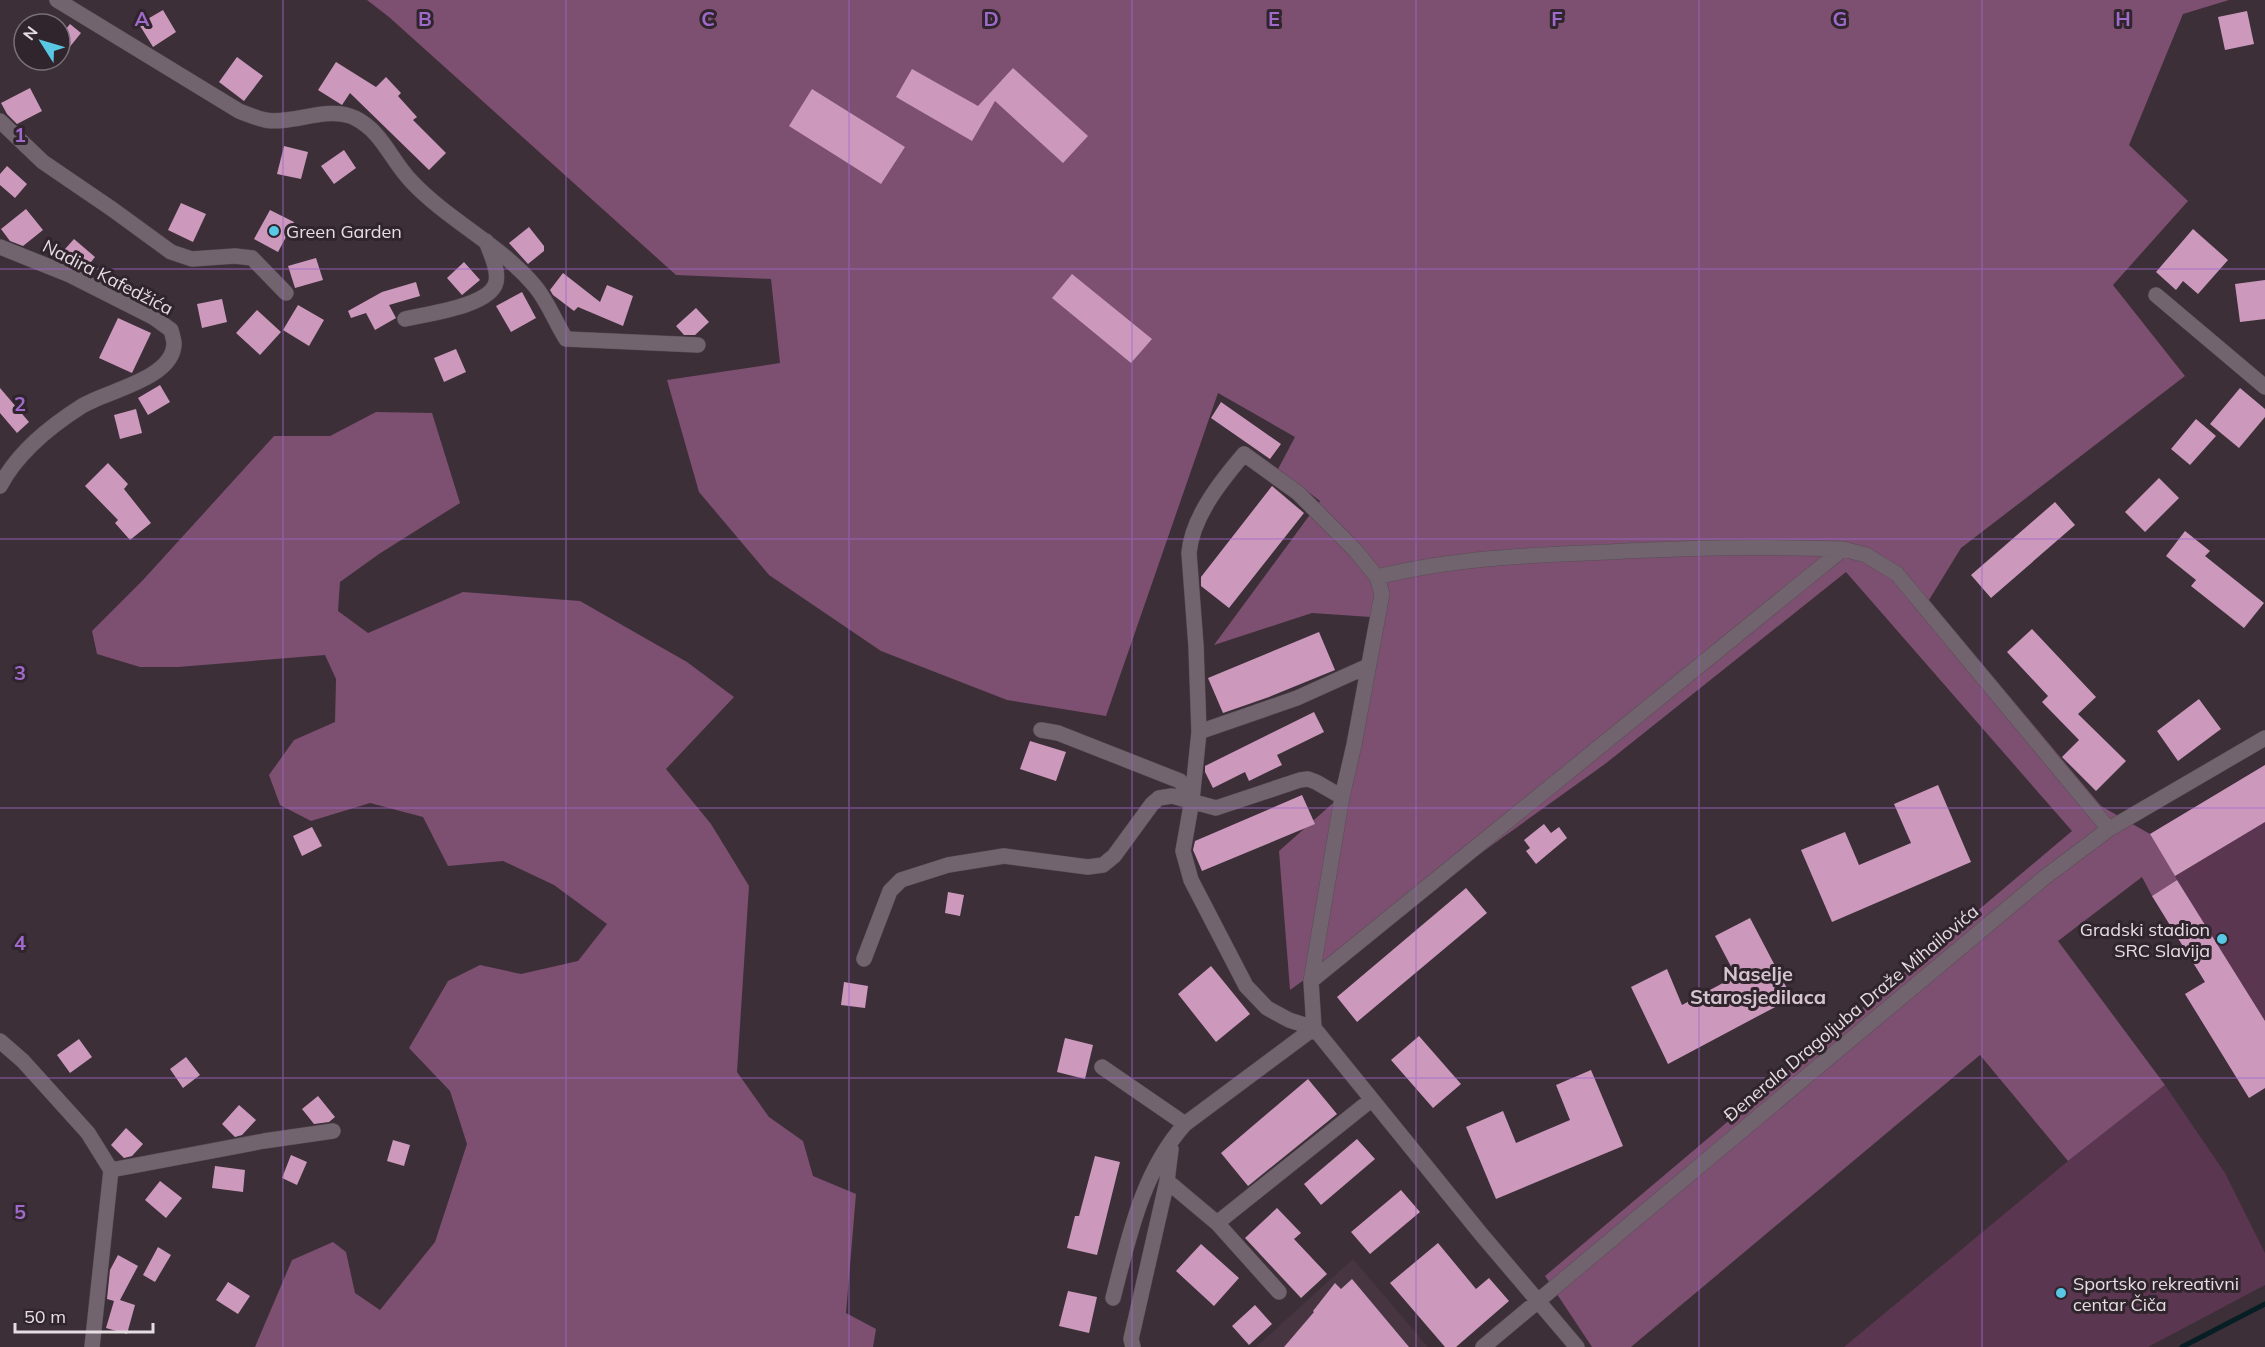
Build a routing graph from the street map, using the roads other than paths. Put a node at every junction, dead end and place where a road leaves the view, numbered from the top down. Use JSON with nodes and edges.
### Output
{"nodes":[{"id":1,"x":57,"y":0,"type":"edge"},
{"id":2,"x":0,"y":121,"type":"edge"},
{"id":3,"x":486,"y":242,"type":"junction"},
{"id":4,"x":0,"y":247,"type":"edge"},
{"id":5,"x":286,"y":293,"type":"dead end"},
{"id":6,"x":2156,"y":294,"type":"dead end"},
{"id":7,"x":405,"y":319,"type":"dead end"},
{"id":8,"x":698,"y":345,"type":"dead end"},
{"id":9,"x":2265,"y":387,"type":"edge"},
{"id":10,"x":0,"y":486,"type":"edge"},
{"id":11,"x":1843,"y":549,"type":"junction"},
{"id":12,"x":1377,"y":577,"type":"junction"},
{"id":13,"x":1368,"y":666,"type":"junction"},
{"id":14,"x":1041,"y":730,"type":"dead end"},
{"id":15,"x":1199,"y":732,"type":"junction"},
{"id":16,"x":2265,"y":738,"type":"edge"},
{"id":17,"x":1342,"y":798,"type":"junction"},
{"id":18,"x":1192,"y":800,"type":"junction"},
{"id":19,"x":2109,"y":829,"type":"junction"},
{"id":20,"x":864,"y":959,"type":"dead end"},
{"id":21,"x":1311,"y":981,"type":"junction"},
{"id":22,"x":1314,"y":1028,"type":"junction"},
{"id":23,"x":0,"y":1041,"type":"edge"},
{"id":24,"x":1102,"y":1066,"type":"dead end"},
{"id":25,"x":1371,"y":1100,"type":"junction"},
{"id":26,"x":1185,"y":1124,"type":"junction"},
{"id":27,"x":333,"y":1131,"type":"dead end"},
{"id":28,"x":1173,"y":1137,"type":"junction"},
{"id":29,"x":111,"y":1170,"type":"junction"},
{"id":30,"x":1167,"y":1181,"type":"junction"},
{"id":31,"x":1217,"y":1224,"type":"junction"},
{"id":32,"x":1279,"y":1292,"type":"dead end"},
{"id":33,"x":1113,"y":1298,"type":"dead end"},
{"id":34,"x":1539,"y":1301,"type":"junction"},
{"id":35,"x":92,"y":1347,"type":"edge"},
{"id":36,"x":1133,"y":1347,"type":"edge"},
{"id":37,"x":1483,"y":1347,"type":"edge"},
{"id":38,"x":1578,"y":1347,"type":"edge"}],
"edges":[{"from":1,"to":3,"type":"street"},
{"from":2,"to":5,"type":"street"},
{"from":3,"to":7,"type":"street"},
{"from":3,"to":8,"type":"street"},
{"from":4,"to":10,"type":"street","name":"Nadira Kafedžića"},
{"from":6,"to":9,"type":"street"},
{"from":11,"to":12,"type":"street"},
{"from":11,"to":19,"type":"street"},
{"from":11,"to":21,"type":"street"},
{"from":12,"to":13,"type":"street"},
{"from":12,"to":15,"type":"street"},
{"from":13,"to":15,"type":"street"},
{"from":13,"to":17,"type":"street"},
{"from":14,"to":18,"type":"street"},
{"from":15,"to":18,"type":"street"},
{"from":16,"to":19,"type":"street","name":"Đenerala Dragoljuba Draže Mihailovića"},
{"from":17,"to":18,"type":"street"},
{"from":17,"to":21,"type":"street"},
{"from":18,"to":20,"type":"street"},
{"from":18,"to":22,"type":"street"},
{"from":19,"to":34,"type":"street","name":"Đenerala Dragoljuba Draže Mihailovića"},
{"from":21,"to":22,"type":"street"},
{"from":22,"to":25,"type":"street"},
{"from":22,"to":26,"type":"street"},
{"from":23,"to":29,"type":"street"},
{"from":24,"to":26,"type":"street"},
{"from":25,"to":31,"type":"street"},
{"from":25,"to":34,"type":"street"},
{"from":26,"to":28,"type":"street"},
{"from":27,"to":29,"type":"street"},
{"from":28,"to":30,"type":"street"},
{"from":28,"to":33,"type":"street"},
{"from":29,"to":35,"type":"street"},
{"from":30,"to":31,"type":"street"},
{"from":30,"to":36,"type":"street"},
{"from":31,"to":32,"type":"street"},
{"from":34,"to":37,"type":"street","name":"Đenerala Dragoljuba Draže Mihailovića"},
{"from":34,"to":38,"type":"street"}]}
